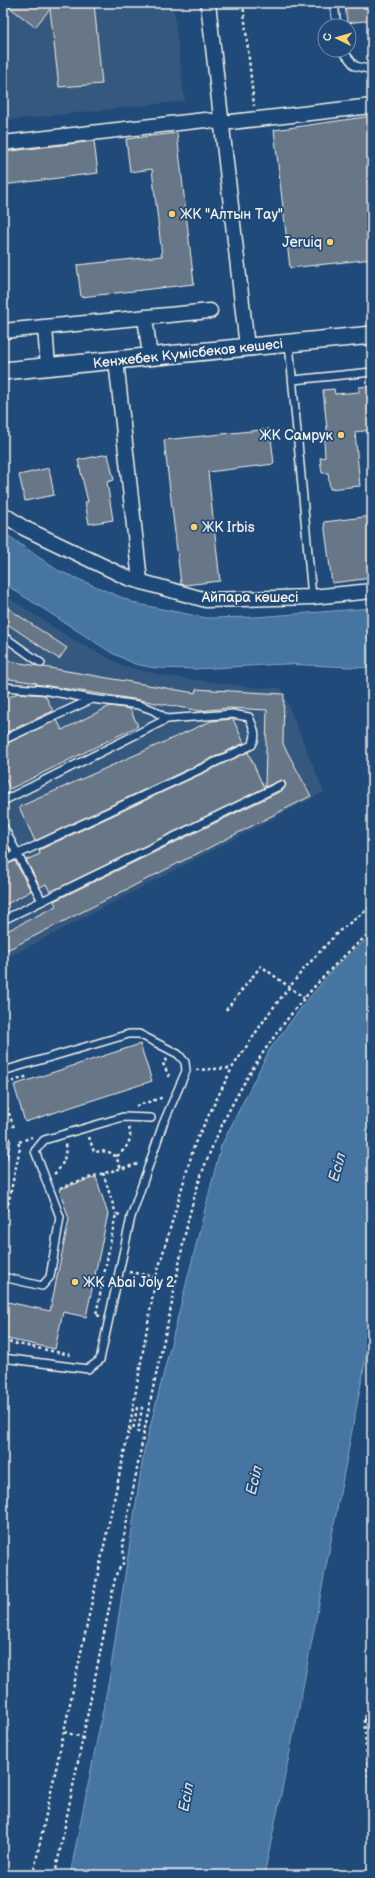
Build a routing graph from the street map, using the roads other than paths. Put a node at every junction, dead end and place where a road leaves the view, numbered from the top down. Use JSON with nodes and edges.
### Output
{"nodes":[{"id":1,"x":208,"y":3,"type":"edge"},
{"id":2,"x":334,"y":3,"type":"edge"},
{"id":3,"x":336,"y":18,"type":"edge"},
{"id":4,"x":348,"y":58,"type":"edge"},
{"id":5,"x":372,"y":70,"type":"edge"},
{"id":6,"x":372,"y":106,"type":"edge"},
{"id":7,"x":222,"y":123,"type":"junction"},
{"id":8,"x":3,"y":143,"type":"edge"},
{"id":9,"x":210,"y":311,"type":"dead end"},
{"id":10,"x":145,"y":317,"type":"junction"},
{"id":11,"x":45,"y":327,"type":"junction"},
{"id":12,"x":3,"y":331,"type":"edge"},
{"id":13,"x":372,"y":335,"type":"edge"},
{"id":14,"x":290,"y":343,"type":"junction"},
{"id":15,"x":248,"y":348,"type":"junction"},
{"id":16,"x":150,"y":357,"type":"junction"},
{"id":17,"x":116,"y":360,"type":"junction"},
{"id":18,"x":48,"y":367,"type":"junction"},
{"id":19,"x":3,"y":371,"type":"edge"},
{"id":20,"x":372,"y":372,"type":"edge"},
{"id":21,"x":293,"y":380,"type":"junction"},
{"id":22,"x":3,"y":514,"type":"edge"},
{"id":23,"x":140,"y":581,"type":"junction"},
{"id":24,"x":372,"y":591,"type":"edge"},
{"id":25,"x":312,"y":597,"type":"junction"},
{"id":26,"x":3,"y":636,"type":"edge"},
{"id":27,"x":41,"y":663,"type":"dead end"},
{"id":28,"x":3,"y":687,"type":"edge"},
{"id":29,"x":92,"y":699,"type":"junction"},
{"id":30,"x":167,"y":719,"type":"junction"},
{"id":31,"x":3,"y":740,"type":"edge"},
{"id":32,"x":280,"y":785,"type":"dead end"},
{"id":33,"x":3,"y":801,"type":"edge"},
{"id":34,"x":3,"y":826,"type":"edge"},
{"id":35,"x":18,"y":854,"type":"junction"},
{"id":36,"x":3,"y":861,"type":"edge"},
{"id":37,"x":42,"y":901,"type":"junction"},
{"id":38,"x":3,"y":920,"type":"edge"},
{"id":39,"x":3,"y":1071,"type":"edge"},
{"id":40,"x":151,"y":1118,"type":"dead end"},
{"id":41,"x":3,"y":1132,"type":"edge"},
{"id":42,"x":3,"y":1157,"type":"edge"},
{"id":43,"x":3,"y":1277,"type":"edge"},
{"id":44,"x":3,"y":1358,"type":"edge"}],
"edges":[{"from":1,"to":7,"type":"street"},
{"from":2,"to":3,"type":"lane"},
{"from":4,"to":5,"type":"lane"},
{"from":6,"to":7,"type":"street"},
{"from":7,"to":8,"type":"street"},
{"from":7,"to":15,"type":"street"},
{"from":9,"to":10,"type":"street"},
{"from":10,"to":11,"type":"street"},
{"from":10,"to":16,"type":"street"},
{"from":11,"to":12,"type":"street"},
{"from":11,"to":18,"type":"street"},
{"from":13,"to":14,"type":"street","name":"Кенжебек Күмісбеков көшесі"},
{"from":14,"to":15,"type":"street","name":"Кенжебек Күмісбеков көшесі"},
{"from":14,"to":21,"type":"lane"},
{"from":15,"to":16,"type":"street","name":"Кенжебек Күмісбеков көшесі"},
{"from":16,"to":17,"type":"street","name":"Кенжебек Күмісбеков көшесі"},
{"from":17,"to":18,"type":"street","name":"Кенжебек Күмісбеков көшесі"},
{"from":17,"to":23,"type":"street"},
{"from":18,"to":19,"type":"street","name":"Кенжебек Күмісбеков көшесі"},
{"from":20,"to":21,"type":"lane"},
{"from":21,"to":25,"type":"lane"},
{"from":22,"to":23,"type":"street","name":"Айпара көшесі"},
{"from":23,"to":25,"type":"street","name":"Айпара көшесі"},
{"from":24,"to":25,"type":"street","name":"Айпара көшесі"},
{"from":26,"to":27,"type":"lane"},
{"from":28,"to":29,"type":"lane"},
{"from":29,"to":30,"type":"lane"},
{"from":29,"to":31,"type":"lane"},
{"from":30,"to":33,"type":"lane"},
{"from":30,"to":35,"type":"lane"},
{"from":32,"to":37,"type":"lane"},
{"from":34,"to":35,"type":"lane"},
{"from":35,"to":36,"type":"lane"},
{"from":35,"to":37,"type":"lane"},
{"from":37,"to":38,"type":"lane"},
{"from":39,"to":44,"type":"lane"},
{"from":40,"to":43,"type":"lane"},
{"from":41,"to":42,"type":"lane"}]}
